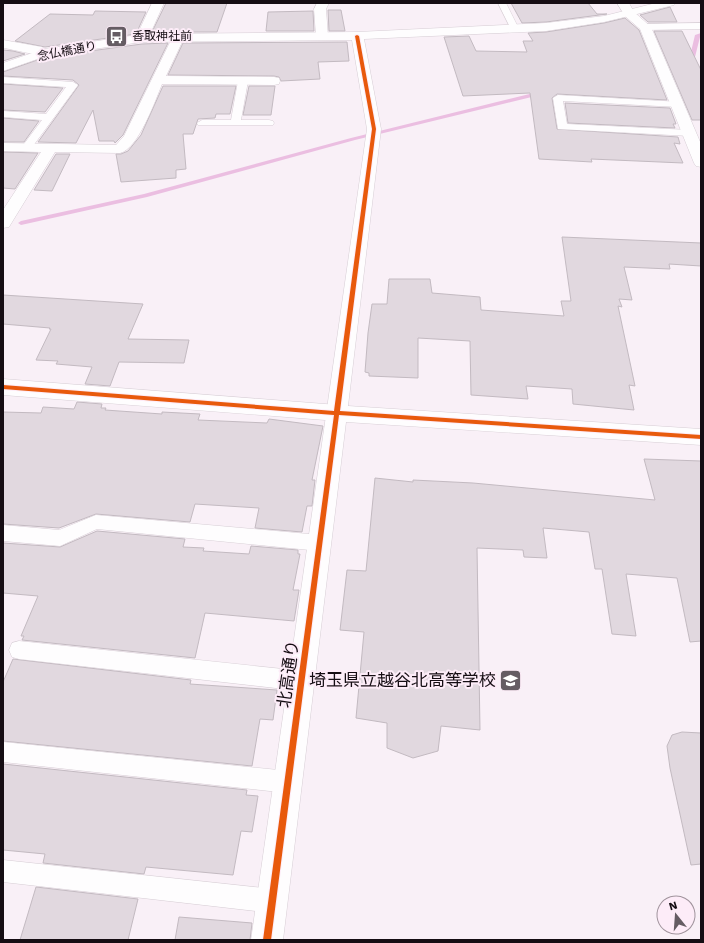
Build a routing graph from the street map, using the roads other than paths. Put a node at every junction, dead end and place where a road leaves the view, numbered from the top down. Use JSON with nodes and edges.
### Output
{"nodes":[{"id":1,"x":158,"y":3,"type":"edge"},
{"id":2,"x":323,"y":3,"type":"edge"},
{"id":3,"x":502,"y":3,"type":"edge"},
{"id":4,"x":623,"y":3,"type":"edge"},
{"id":5,"x":670,"y":3,"type":"edge"},
{"id":6,"x":629,"y":14,"type":"junction"},
{"id":7,"x":701,"y":26,"type":"edge"},
{"id":8,"x":646,"y":27,"type":"junction"},
{"id":9,"x":515,"y":28,"type":"junction"},
{"id":10,"x":322,"y":36,"type":"junction"},
{"id":11,"x":357,"y":36,"type":"junction"},
{"id":12,"x":142,"y":38,"type":"junction"},
{"id":13,"x":178,"y":38,"type":"junction"},
{"id":14,"x":3,"y":44,"type":"edge"},
{"id":15,"x":44,"y":54,"type":"junction"},
{"id":16,"x":3,"y":67,"type":"edge"},
{"id":17,"x":3,"y":80,"type":"edge"},
{"id":18,"x":158,"y":80,"type":"junction"},
{"id":19,"x":243,"y":81,"type":"junction"},
{"id":20,"x":274,"y":81,"type":"dead end"},
{"id":21,"x":678,"y":104,"type":"junction"},
{"id":22,"x":3,"y":114,"type":"edge"},
{"id":23,"x":48,"y":117,"type":"junction"},
{"id":24,"x":202,"y":123,"type":"dead end"},
{"id":25,"x":235,"y":123,"type":"junction"},
{"id":26,"x":269,"y":123,"type":"dead end"},
{"id":27,"x":690,"y":133,"type":"junction"},
{"id":28,"x":3,"y":147,"type":"edge"},
{"id":29,"x":26,"y":148,"type":"junction"},
{"id":30,"x":50,"y":149,"type":"junction"},
{"id":31,"x":701,"y":163,"type":"edge"},
{"id":32,"x":3,"y":222,"type":"edge"},
{"id":33,"x":3,"y":387,"type":"edge"},
{"id":34,"x":338,"y":413,"type":"junction"},
{"id":35,"x":701,"y":436,"type":"edge"},
{"id":36,"x":3,"y":533,"type":"edge"},
{"id":37,"x":320,"y":543,"type":"junction"},
{"id":38,"x":19,"y":650,"type":"dead end"},
{"id":39,"x":302,"y":681,"type":"junction"},
{"id":40,"x":3,"y":752,"type":"edge"},
{"id":41,"x":288,"y":782,"type":"junction"},
{"id":42,"x":3,"y":871,"type":"edge"},
{"id":43,"x":272,"y":901,"type":"junction"},
{"id":44,"x":267,"y":940,"type":"edge"}],
"edges":[{"from":1,"to":12,"type":"street"},
{"from":2,"to":10,"type":"street"},
{"from":3,"to":9,"type":"lane"},
{"from":4,"to":6,"type":"street"},
{"from":5,"to":6,"type":"street","name":"念仏橋通り"},
{"from":6,"to":8,"type":"street"},
{"from":6,"to":9,"type":"street","name":"念仏橋通り"},
{"from":7,"to":8,"type":"lane"},
{"from":8,"to":21,"type":"street"},
{"from":9,"to":11,"type":"street","name":"念仏橋通り"},
{"from":10,"to":11,"type":"street","name":"念仏橋通り"},
{"from":10,"to":13,"type":"street","name":"念仏橋通り"},
{"from":11,"to":34,"type":"street","name":"北高通り"},
{"from":12,"to":13,"type":"street","name":"念仏橋通り"},
{"from":12,"to":15,"type":"street","name":"念仏橋通り"},
{"from":13,"to":18,"type":"street"},
{"from":14,"to":15,"type":"street"},
{"from":15,"to":16,"type":"street","name":"念仏橋通り"},
{"from":17,"to":23,"type":"lane"},
{"from":18,"to":19,"type":"street"},
{"from":18,"to":30,"type":"street"},
{"from":19,"to":20,"type":"street"},
{"from":19,"to":25,"type":"lane"},
{"from":21,"to":27,"type":"street"},
{"from":21,"to":27,"type":"lane"},
{"from":22,"to":23,"type":"lane"},
{"from":23,"to":29,"type":"lane"},
{"from":24,"to":25,"type":"lane"},
{"from":25,"to":26,"type":"lane"},
{"from":27,"to":31,"type":"street"},
{"from":28,"to":29,"type":"street"},
{"from":29,"to":30,"type":"street"},
{"from":30,"to":32,"type":"street"},
{"from":33,"to":34,"type":"street"},
{"from":34,"to":35,"type":"street"},
{"from":34,"to":37,"type":"street","name":"北高通り"},
{"from":36,"to":37,"type":"lane"},
{"from":37,"to":39,"type":"street","name":"北高通り"},
{"from":38,"to":39,"type":"lane"},
{"from":39,"to":41,"type":"street","name":"北高通り"},
{"from":40,"to":41,"type":"lane"},
{"from":41,"to":43,"type":"street","name":"北高通り"},
{"from":42,"to":43,"type":"lane"},
{"from":43,"to":44,"type":"street","name":"北高通り"}]}
